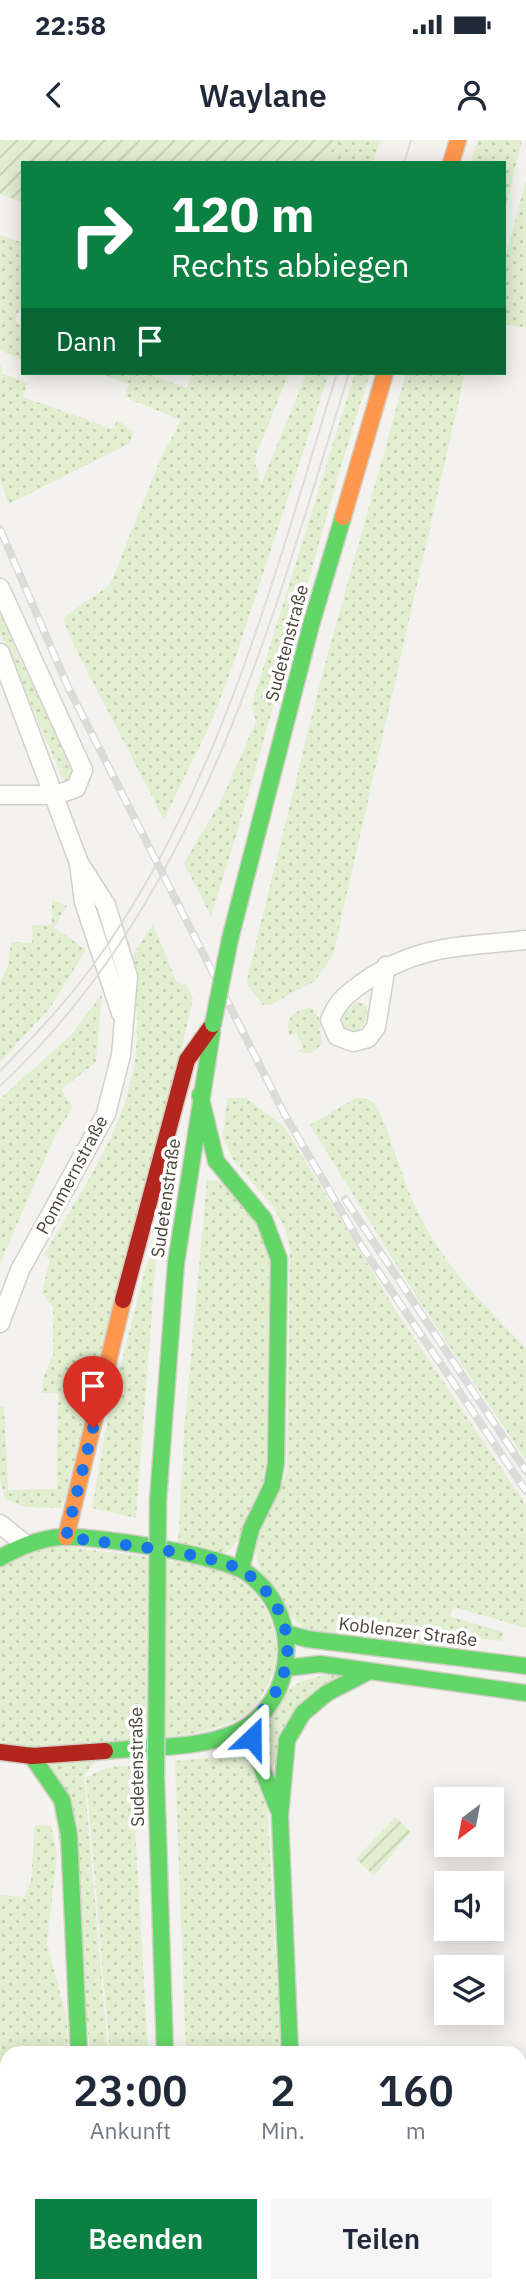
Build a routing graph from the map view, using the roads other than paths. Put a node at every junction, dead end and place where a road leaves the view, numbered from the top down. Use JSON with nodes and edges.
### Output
{"nodes":[{"id":1,"x":458,"y":140,"type":"edge"},
{"id":2,"x":452,"y":161,"type":"edge"},
{"id":3,"x":384,"y":375,"type":"edge"},
{"id":4,"x":0,"y":588,"type":"edge"},
{"id":5,"x":0,"y":653,"type":"edge"},
{"id":6,"x":0,"y":795,"type":"edge"},
{"id":7,"x":55,"y":795,"type":"junction"},
{"id":8,"x":526,"y":940,"type":"edge"},
{"id":9,"x":386,"y":966,"type":"dead end"},
{"id":10,"x":213,"y":1024,"type":"junction"},
{"id":11,"x":201,"y":1095,"type":"junction"},
{"id":12,"x":0,"y":1323,"type":"edge"},
{"id":13,"x":0,"y":1524,"type":"edge"},
{"id":14,"x":66,"y":1537,"type":"junction"},
{"id":15,"x":24,"y":1544,"type":"junction"},
{"id":16,"x":1,"y":1557,"type":"edge"},
{"id":17,"x":241,"y":1569,"type":"junction"},
{"id":18,"x":286,"y":1633,"type":"junction"},
{"id":19,"x":526,"y":1666,"type":"edge"},
{"id":20,"x":286,"y":1668,"type":"junction"},
{"id":21,"x":368,"y":1672,"type":"junction"},
{"id":22,"x":526,"y":1693,"type":"edge"},
{"id":23,"x":250,"y":1725,"type":"junction"},
{"id":24,"x":1,"y":1754,"type":"edge"},
{"id":25,"x":31,"y":1755,"type":"junction"},
{"id":26,"x":280,"y":1816,"type":"junction"},
{"id":27,"x":79,"y":2046,"type":"edge"},
{"id":28,"x":165,"y":2046,"type":"edge"},
{"id":29,"x":290,"y":2046,"type":"edge"}],
"edges":[{"from":1,"to":2,"type":"main road"},
{"from":3,"to":10,"type":"main road","name":"Sudetenstraße","bridge":true},
{"from":4,"to":7,"type":"street"},
{"from":5,"to":7,"type":"street","name":"Pommernstraße"},
{"from":6,"to":7,"type":"street"},
{"from":7,"to":12,"type":"street","name":"Pommernstraße"},
{"from":8,"to":9,"type":"street"},
{"from":10,"to":11,"type":"main road","name":"Sudetenstraße"},
{"from":10,"to":14,"type":"main road"},
{"from":11,"to":17,"type":"main road"},
{"from":11,"to":28,"type":"main road","name":"Sudetenstraße","bridge":true},
{"from":13,"to":15,"type":"street"},
{"from":14,"to":15,"type":"main road"},
{"from":14,"to":17,"type":"main road"},
{"from":15,"to":16,"type":"main road"},
{"from":17,"to":18,"type":"main road"},
{"from":18,"to":19,"type":"main road","name":"Koblenzer Straße"},
{"from":18,"to":20,"type":"main road"},
{"from":20,"to":21,"type":"main road"},
{"from":20,"to":23,"type":"main road"},
{"from":21,"to":22,"type":"main road"},
{"from":21,"to":26,"type":"main road"},
{"from":23,"to":25,"type":"main road"},
{"from":23,"to":26,"type":"main road"},
{"from":24,"to":25,"type":"main road"},
{"from":25,"to":27,"type":"main road"},
{"from":26,"to":29,"type":"main road"}]}
